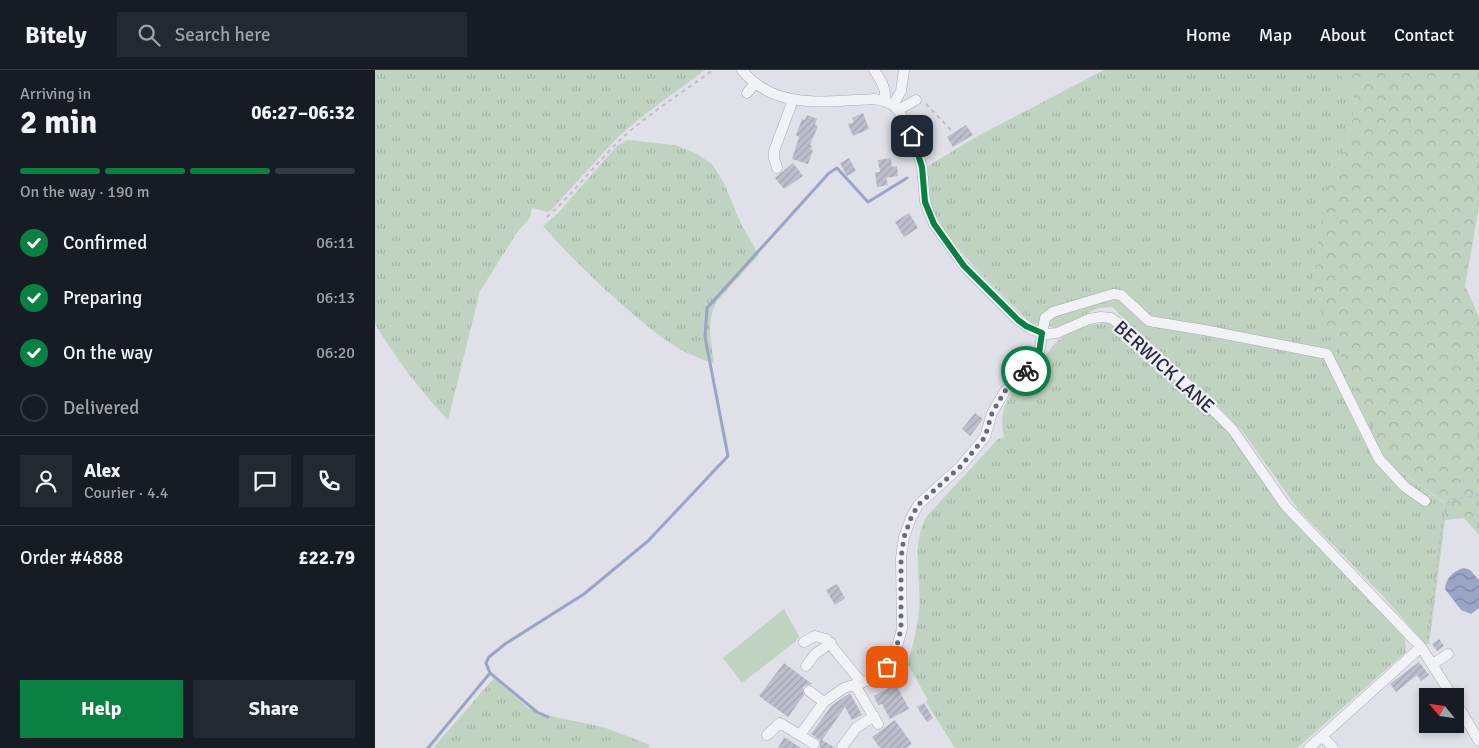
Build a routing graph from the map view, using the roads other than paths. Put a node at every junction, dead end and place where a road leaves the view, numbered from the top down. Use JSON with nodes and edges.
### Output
{"nodes":[{"id":1,"x":742,"y":70,"type":"edge"},
{"id":2,"x":874,"y":70,"type":"edge"},
{"id":3,"x":904,"y":70,"type":"edge"},
{"id":4,"x":755,"y":83,"type":"junction"},
{"id":5,"x":747,"y":93,"type":"dead end"},
{"id":6,"x":793,"y":100,"type":"junction"},
{"id":7,"x":916,"y":100,"type":"road end"},
{"id":8,"x":891,"y":105,"type":"junction"},
{"id":9,"x":777,"y":168,"type":"dead end"},
{"id":10,"x":1042,"y":333,"type":"junction"},
{"id":11,"x":1425,"y":501,"type":"dead end"},
{"id":12,"x":804,"y":642,"type":"dead end"},
{"id":13,"x":831,"y":642,"type":"junction"},
{"id":14,"x":1424,"y":651,"type":"junction"},
{"id":15,"x":1448,"y":654,"type":"dead end"},
{"id":16,"x":1433,"y":664,"type":"junction"},
{"id":17,"x":806,"y":666,"type":"dead end"},
{"id":18,"x":858,"y":684,"type":"junction"},
{"id":19,"x":1447,"y":688,"type":"edge"},
{"id":20,"x":809,"y":691,"type":"dead end"},
{"id":21,"x":824,"y":702,"type":"junction"},
{"id":22,"x":1464,"y":716,"type":"edge"},
{"id":23,"x":767,"y":735,"type":"dead end"},
{"id":24,"x":801,"y":735,"type":"junction"},
{"id":25,"x":1322,"y":736,"type":"junction"},
{"id":26,"x":1479,"y":742,"type":"edge"},
{"id":27,"x":814,"y":744,"type":"dead end"},
{"id":28,"x":841,"y":747,"type":"edge"},
{"id":29,"x":1309,"y":748,"type":"edge"},
{"id":30,"x":1333,"y":748,"type":"edge"}],
"edges":[{"from":1,"to":4,"type":"street"},
{"from":2,"to":8,"type":"street"},
{"from":3,"to":8,"type":"street"},
{"from":4,"to":5,"type":"street"},
{"from":4,"to":6,"type":"street"},
{"from":6,"to":8,"type":"street"},
{"from":6,"to":9,"type":"street"},
{"from":7,"to":8,"type":"street"},
{"from":8,"to":10,"type":"street"},
{"from":10,"to":11,"type":"street"},
{"from":10,"to":14,"type":"street","name":"BERWICK LANE"},
{"from":10,"to":18,"type":"street"},
{"from":12,"to":13,"type":"street"},
{"from":13,"to":17,"type":"street"},
{"from":13,"to":18,"type":"street"},
{"from":14,"to":16,"type":"street","name":"BERWICK LANE"},
{"from":14,"to":25,"type":"street"},
{"from":15,"to":16,"type":"street"},
{"from":16,"to":19,"type":"street","name":"BERWICK LANE"},
{"from":18,"to":21,"type":"street"},
{"from":18,"to":28,"type":"street"},
{"from":20,"to":21,"type":"street"},
{"from":21,"to":24,"type":"street"},
{"from":22,"to":26,"type":"street"},
{"from":23,"to":24,"type":"street"},
{"from":24,"to":27,"type":"street"},
{"from":25,"to":29,"type":"street"},
{"from":25,"to":30,"type":"street"}]}
